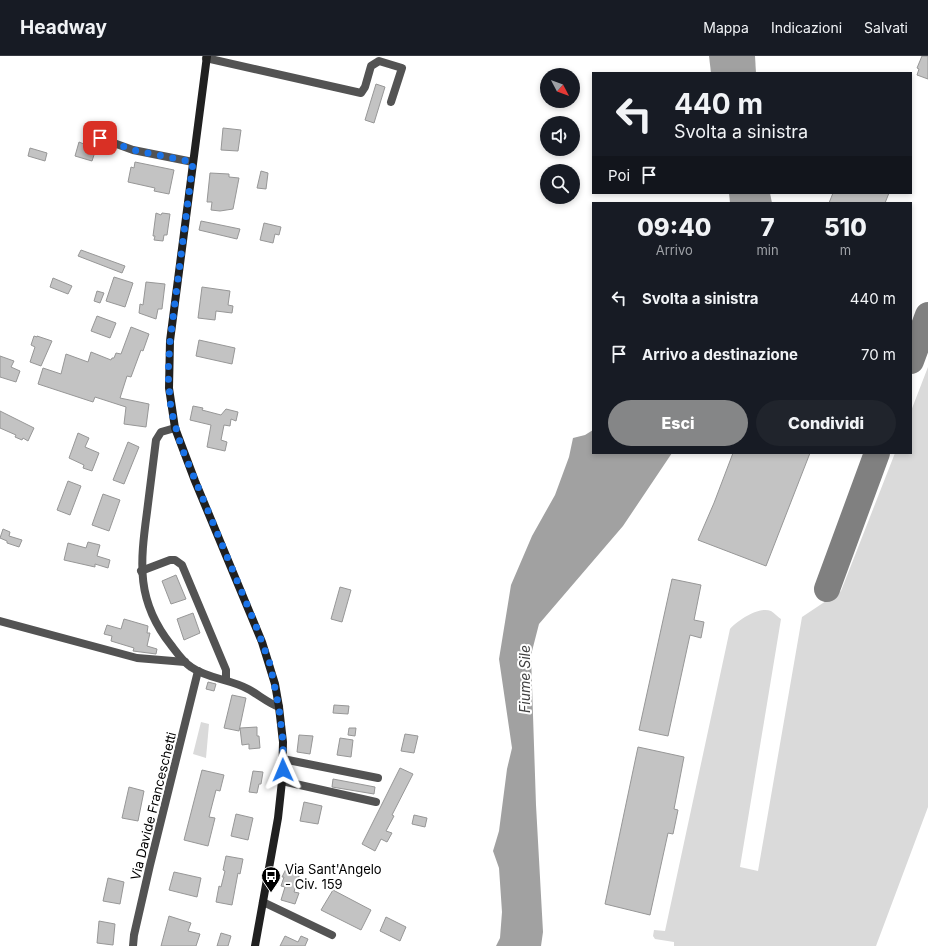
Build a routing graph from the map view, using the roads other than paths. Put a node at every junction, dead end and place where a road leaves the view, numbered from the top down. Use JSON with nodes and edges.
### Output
{"nodes":[{"id":1,"x":206,"y":57,"type":"edge"},
{"id":2,"x":391,"y":102,"type":"dead end"},
{"id":3,"x":100,"y":138,"type":"dead end"},
{"id":4,"x":193,"y":162,"type":"junction"},
{"id":5,"x":175,"y":428,"type":"junction"},
{"id":6,"x":141,"y":571,"type":"junction"},
{"id":7,"x":0,"y":621,"type":"edge"},
{"id":8,"x":185,"y":662,"type":"junction"},
{"id":9,"x":198,"y":671,"type":"junction"},
{"id":10,"x":226,"y":680,"type":"junction"},
{"id":11,"x":279,"y":708,"type":"junction"},
{"id":12,"x":283,"y":759,"type":"junction"},
{"id":13,"x":378,"y":778,"type":"dead end"},
{"id":14,"x":282,"y":781,"type":"junction"},
{"id":15,"x":376,"y":802,"type":"dead end"},
{"id":16,"x":263,"y":902,"type":"junction"},
{"id":17,"x":332,"y":935,"type":"dead end"},
{"id":18,"x":133,"y":946,"type":"edge"},
{"id":19,"x":255,"y":946,"type":"edge"}],
"edges":[{"from":1,"to":2,"type":"street"},
{"from":1,"to":4,"type":"street"},
{"from":3,"to":4,"type":"street"},
{"from":4,"to":5,"type":"street"},
{"from":5,"to":6,"type":"street"},
{"from":5,"to":11,"type":"street"},
{"from":6,"to":8,"type":"street"},
{"from":6,"to":10,"type":"street"},
{"from":7,"to":8,"type":"street"},
{"from":8,"to":9,"type":"street"},
{"from":9,"to":10,"type":"street"},
{"from":9,"to":18,"type":"street","name":"Via Davide Franceschetti"},
{"from":10,"to":11,"type":"street"},
{"from":11,"to":12,"type":"street"},
{"from":12,"to":13,"type":"street"},
{"from":12,"to":14,"type":"street"},
{"from":14,"to":15,"type":"street"},
{"from":14,"to":16,"type":"street"},
{"from":16,"to":17,"type":"street"},
{"from":16,"to":19,"type":"street"}]}
